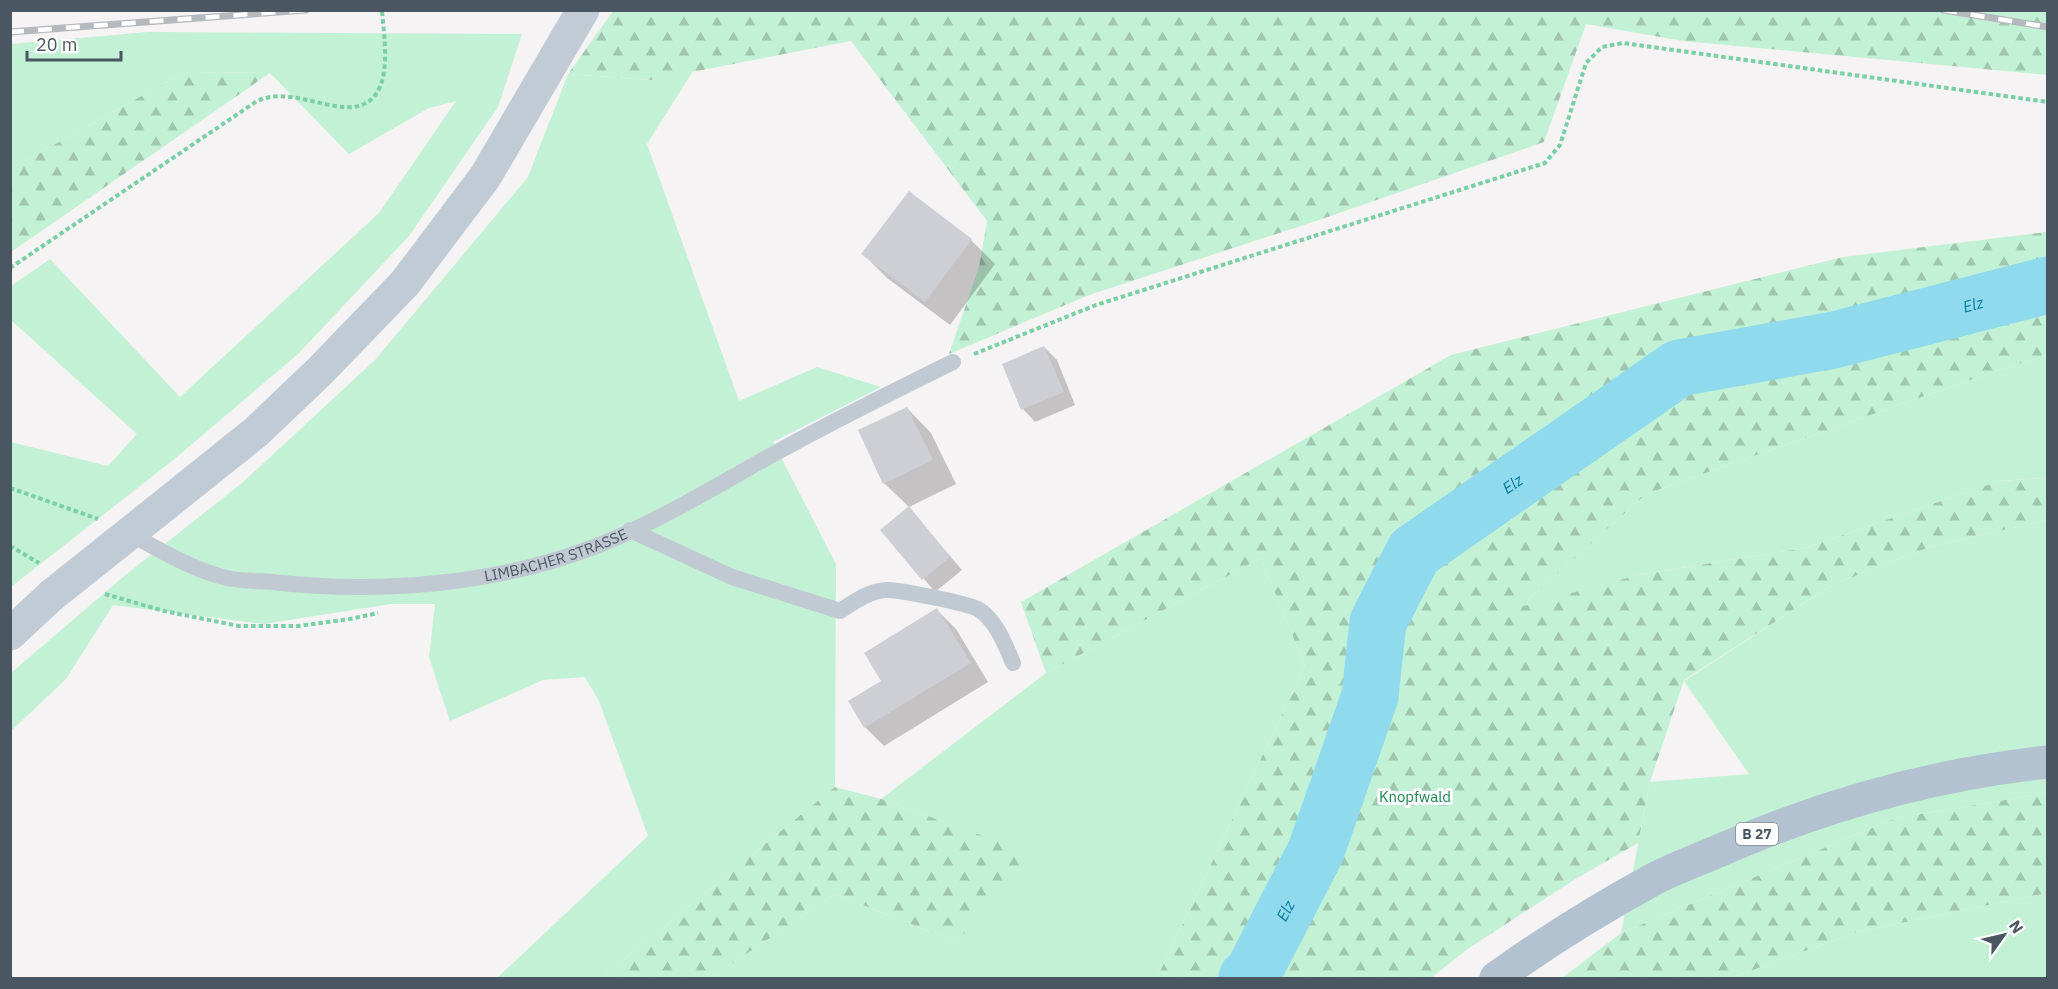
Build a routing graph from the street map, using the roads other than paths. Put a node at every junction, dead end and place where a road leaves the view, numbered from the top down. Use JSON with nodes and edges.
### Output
{"nodes":[{"id":1,"x":583,"y":10,"type":"edge"},
{"id":2,"x":953,"y":362,"type":"road end"},
{"id":3,"x":630,"y":530,"type":"junction"},
{"id":4,"x":128,"y":533,"type":"junction"},
{"id":5,"x":10,"y":634,"type":"edge"},
{"id":6,"x":1013,"y":663,"type":"dead end"},
{"id":7,"x":2048,"y":762,"type":"edge"},
{"id":8,"x":1496,"y":978,"type":"edge"}],
"edges":[{"from":1,"to":4,"type":"main road"},
{"from":2,"to":3,"type":"lane","name":"LIMBACHER STRASSE"},
{"from":3,"to":4,"type":"lane","name":"LIMBACHER STRASSE"},
{"from":3,"to":6,"type":"lane"},
{"from":4,"to":5,"type":"main road","bridge":true},
{"from":7,"to":8,"type":"main road","number":"B 27"}]}
